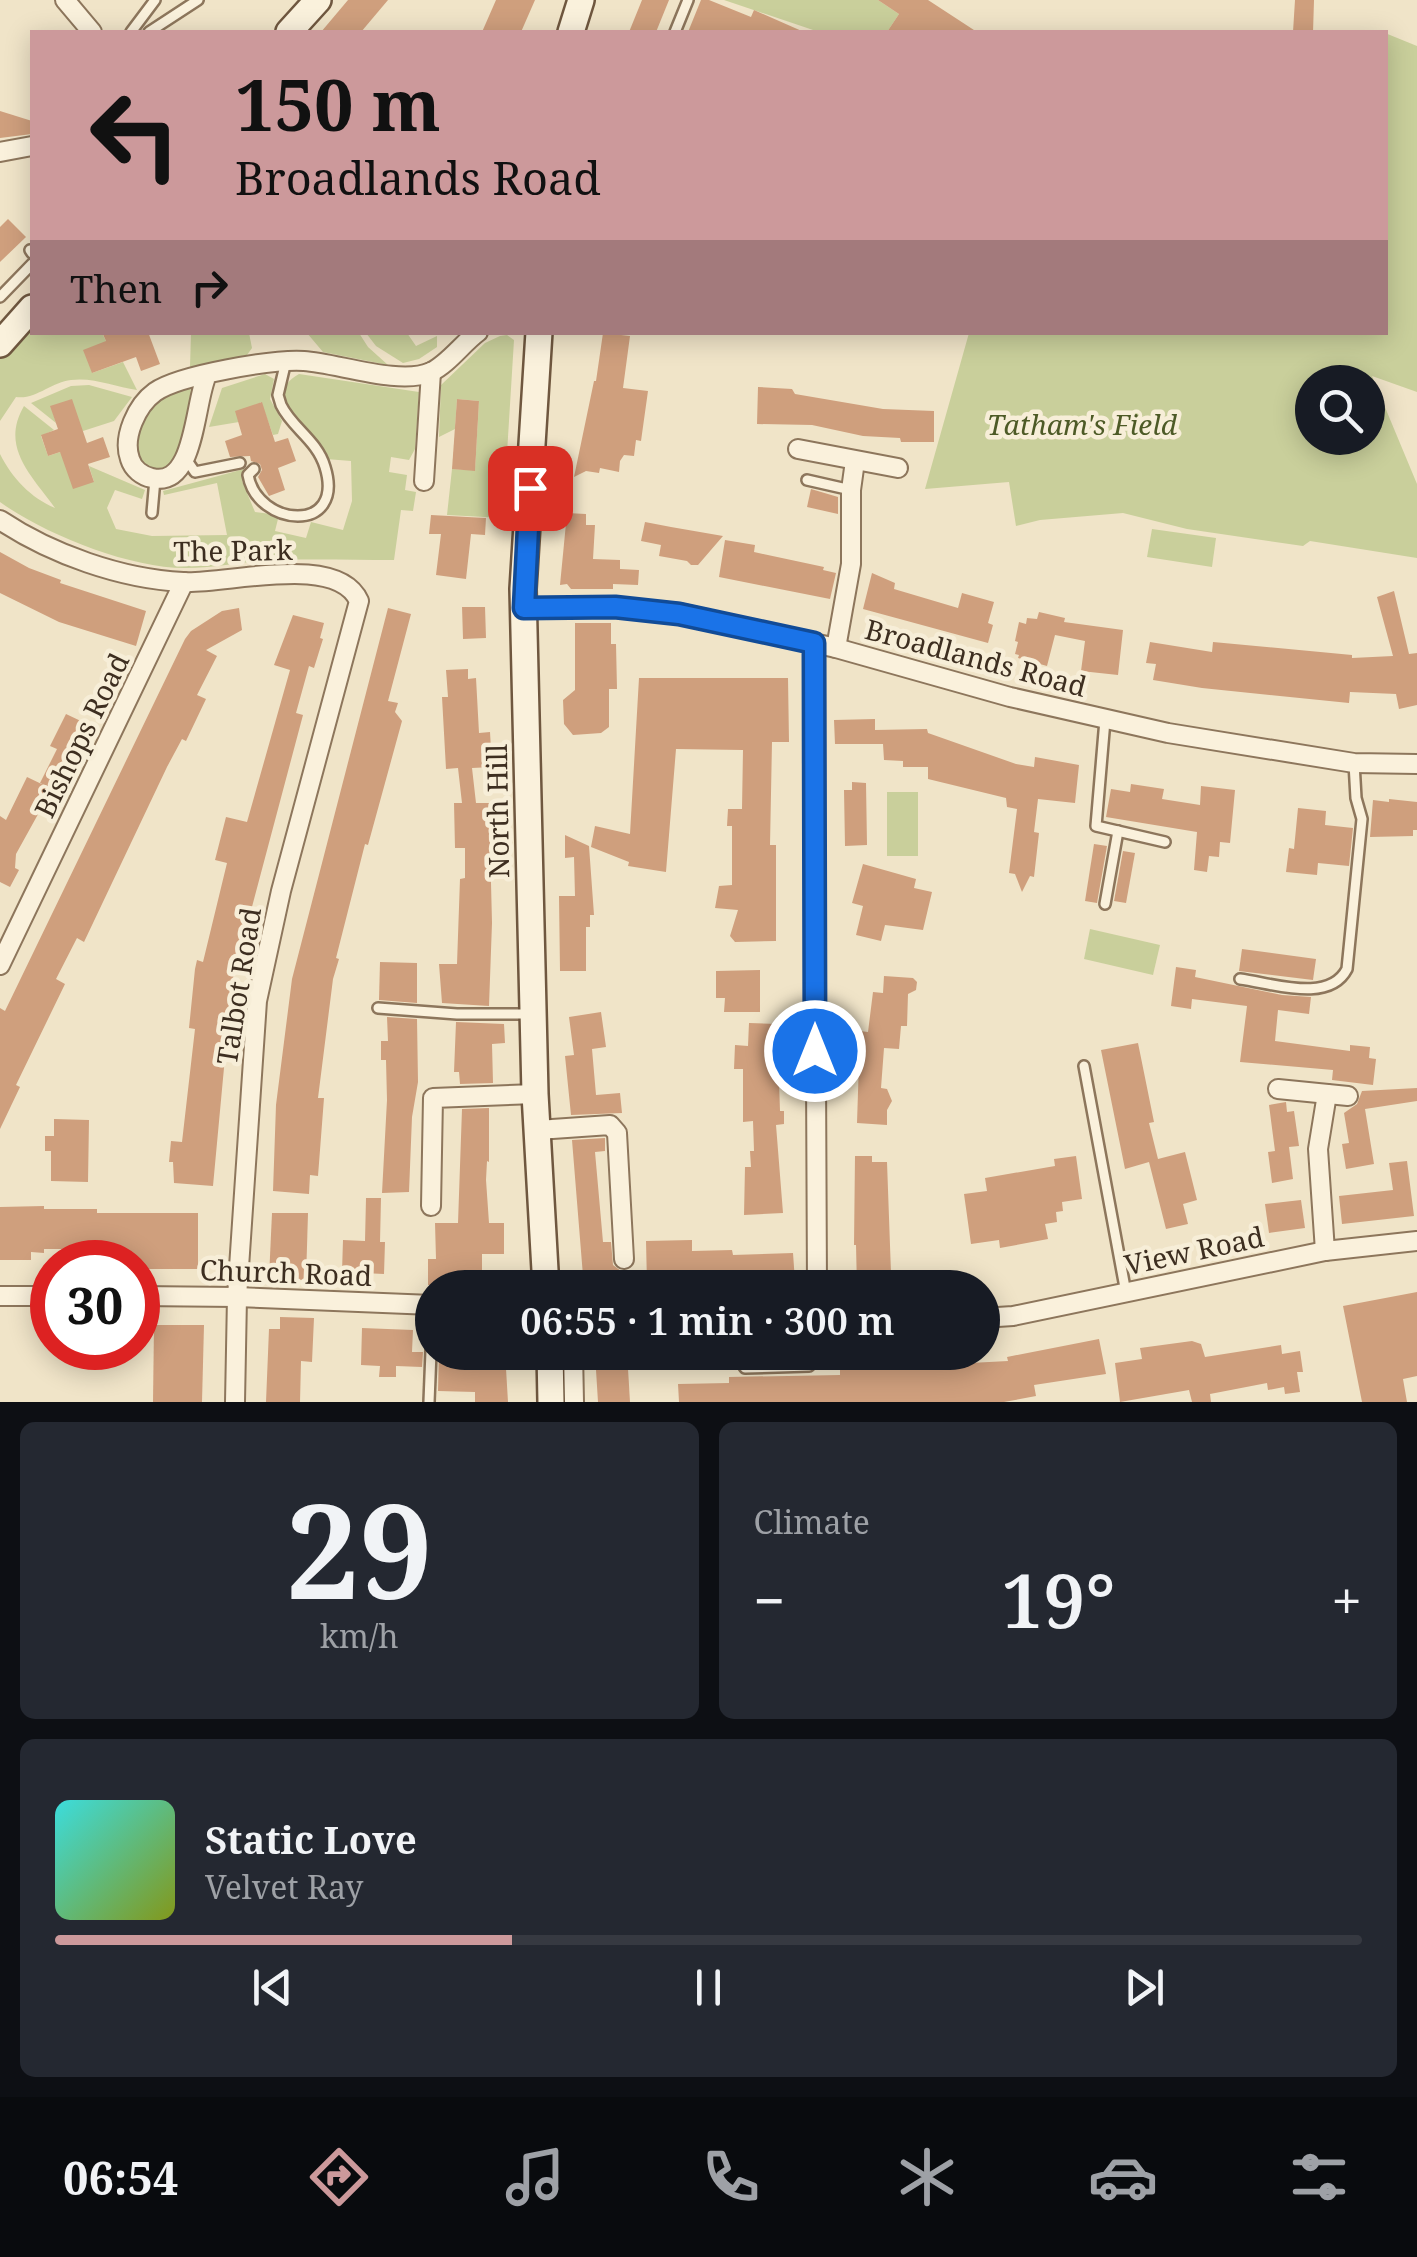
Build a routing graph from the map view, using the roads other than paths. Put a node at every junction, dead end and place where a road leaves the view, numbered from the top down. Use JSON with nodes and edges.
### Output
{"nodes":[{"id":1,"x":65,"y":0,"type":"edge"},
{"id":2,"x":155,"y":0,"type":"edge"},
{"id":3,"x":198,"y":0,"type":"edge"},
{"id":4,"x":318,"y":0,"type":"edge"},
{"id":5,"x":581,"y":0,"type":"edge"},
{"id":6,"x":688,"y":0,"type":"edge"},
{"id":7,"x":90,"y":30,"type":"edge"},
{"id":8,"x":132,"y":30,"type":"edge"},
{"id":9,"x":152,"y":30,"type":"edge"},
{"id":10,"x":291,"y":30,"type":"edge"},
{"id":11,"x":571,"y":30,"type":"edge"},
{"id":12,"x":675,"y":30,"type":"edge"},
{"id":13,"x":30,"y":146,"type":"edge"},
{"id":14,"x":0,"y":152,"type":"edge"},
{"id":15,"x":30,"y":266,"type":"edge"},
{"id":16,"x":0,"y":297,"type":"edge"},
{"id":17,"x":30,"y":310,"type":"edge"},
{"id":18,"x":474,"y":335,"type":"edge"},
{"id":19,"x":540,"y":335,"type":"edge"},
{"id":20,"x":0,"y":344,"type":"edge"},
{"id":21,"x":286,"y":361,"type":"junction"},
{"id":22,"x":431,"y":372,"type":"junction"},
{"id":23,"x":207,"y":375,"type":"junction"},
{"id":24,"x":798,"y":449,"type":"dead end"},
{"id":25,"x":186,"y":459,"type":"junction"},
{"id":26,"x":856,"y":461,"type":"junction"},
{"id":27,"x":240,"y":463,"type":"dead end"},
{"id":28,"x":898,"y":468,"type":"dead end"},
{"id":29,"x":254,"y":469,"type":"dead end"},
{"id":30,"x":155,"y":479,"type":"junction"},
{"id":31,"x":807,"y":480,"type":"dead end"},
{"id":32,"x":424,"y":481,"type":"dead end"},
{"id":33,"x":850,"y":490,"type":"junction"},
{"id":34,"x":152,"y":513,"type":"dead end"},
{"id":35,"x":0,"y":520,"type":"edge"},
{"id":36,"x":184,"y":582,"type":"junction"},
{"id":37,"x":354,"y":590,"type":"joint"},
{"id":38,"x":524,"y":608,"type":"junction"},
{"id":39,"x":814,"y":643,"type":"junction"},
{"id":40,"x":836,"y":648,"type":"junction"},
{"id":41,"x":1106,"y":720,"type":"junction"},
{"id":42,"x":1354,"y":762,"type":"junction"},
{"id":43,"x":1417,"y":764,"type":"edge"},
{"id":44,"x":1118,"y":831,"type":"junction"},
{"id":45,"x":1165,"y":842,"type":"dead end"},
{"id":46,"x":1105,"y":904,"type":"dead end"},
{"id":47,"x":0,"y":965,"type":"edge"},
{"id":48,"x":1240,"y":979,"type":"dead end"},
{"id":49,"x":378,"y":1008,"type":"dead end"},
{"id":50,"x":533,"y":1014,"type":"junction"},
{"id":51,"x":1084,"y":1066,"type":"dead end"},
{"id":52,"x":1278,"y":1089,"type":"dead end"},
{"id":53,"x":535,"y":1094,"type":"junction"},
{"id":54,"x":1326,"y":1094,"type":"junction"},
{"id":55,"x":1348,"y":1096,"type":"dead end"},
{"id":56,"x":538,"y":1130,"type":"junction"},
{"id":57,"x":431,"y":1206,"type":"dead end"},
{"id":58,"x":1417,"y":1241,"type":"edge"},
{"id":59,"x":1325,"y":1251,"type":"junction"},
{"id":60,"x":624,"y":1259,"type":"dead end"},
{"id":61,"x":545,"y":1270,"type":"edge"},
{"id":62,"x":817,"y":1270,"type":"edge"},
{"id":63,"x":1126,"y":1292,"type":"junction"},
{"id":64,"x":0,"y":1296,"type":"edge"},
{"id":65,"x":30,"y":1296,"type":"edge"},
{"id":66,"x":160,"y":1296,"type":"edge"},
{"id":67,"x":238,"y":1296,"type":"junction"},
{"id":68,"x":415,"y":1304,"type":"edge"},
{"id":69,"x":1000,"y":1317,"type":"edge"},
{"id":70,"x":430,"y":1370,"type":"edge"},
{"id":71,"x":550,"y":1370,"type":"edge"},
{"id":72,"x":573,"y":1370,"type":"edge"},
{"id":73,"x":236,"y":1402,"type":"edge"},
{"id":74,"x":429,"y":1402,"type":"edge"},
{"id":75,"x":551,"y":1402,"type":"edge"},
{"id":76,"x":574,"y":1402,"type":"edge"}],
"edges":[{"from":1,"to":7,"type":"street"},
{"from":2,"to":8,"type":"lane"},
{"from":3,"to":9,"type":"lane"},
{"from":4,"to":10,"type":"main road"},
{"from":5,"to":11,"type":"main road"},
{"from":6,"to":12,"type":"lane"},
{"from":13,"to":14,"type":"street"},
{"from":15,"to":16,"type":"lane"},
{"from":17,"to":20,"type":"main road"},
{"from":18,"to":22,"type":"street"},
{"from":19,"to":38,"type":"main road","name":"North Hill"},
{"from":21,"to":22,"type":"street"},
{"from":21,"to":23,"type":"street"},
{"from":21,"to":29,"type":"lane"},
{"from":22,"to":32,"type":"street"},
{"from":23,"to":25,"type":"street"},
{"from":23,"to":30,"type":"street"},
{"from":24,"to":26,"type":"street"},
{"from":25,"to":27,"type":"lane"},
{"from":25,"to":30,"type":"street"},
{"from":26,"to":28,"type":"street"},
{"from":26,"to":33,"type":"street"},
{"from":30,"to":34,"type":"lane"},
{"from":31,"to":33,"type":"lane"},
{"from":33,"to":40,"type":"street"},
{"from":35,"to":36,"type":"street","name":"The Park"},
{"from":36,"to":37,"type":"street","name":"The Park"},
{"from":36,"to":47,"type":"street","name":"Bishops Road"},
{"from":37,"to":67,"type":"street","name":"Talbot Road"},
{"from":38,"to":39,"type":"street","name":"Broadlands Road"},
{"from":38,"to":50,"type":"main road","name":"North Hill"},
{"from":39,"to":40,"type":"street","name":"Broadlands Road"},
{"from":39,"to":62,"type":"street"},
{"from":40,"to":41,"type":"street","name":"Broadlands Road"},
{"from":41,"to":42,"type":"street","name":"Broadlands Road"},
{"from":41,"to":44,"type":"lane"},
{"from":42,"to":43,"type":"street","name":"Broadlands Road"},
{"from":42,"to":48,"type":"lane"},
{"from":44,"to":45,"type":"lane"},
{"from":44,"to":46,"type":"lane"},
{"from":49,"to":50,"type":"lane"},
{"from":50,"to":53,"type":"main road","name":"North Hill"},
{"from":51,"to":63,"type":"lane"},
{"from":52,"to":54,"type":"street"},
{"from":53,"to":56,"type":"main road","name":"North Hill"},
{"from":53,"to":57,"type":"street"},
{"from":54,"to":55,"type":"street"},
{"from":54,"to":59,"type":"street"},
{"from":56,"to":60,"type":"street"},
{"from":56,"to":61,"type":"main road","name":"North Hill"},
{"from":58,"to":59,"type":"street","name":"View Road"},
{"from":59,"to":63,"type":"street","name":"View Road"},
{"from":63,"to":69,"type":"street","name":"View Road"},
{"from":64,"to":65,"type":"street"},
{"from":66,"to":67,"type":"street","name":"Church Road"},
{"from":67,"to":68,"type":"street","name":"Church Road"},
{"from":67,"to":73,"type":"street","name":"Talbot Road"},
{"from":70,"to":74,"type":"lane"},
{"from":71,"to":75,"type":"main road"},
{"from":72,"to":76,"type":"street"}]}
